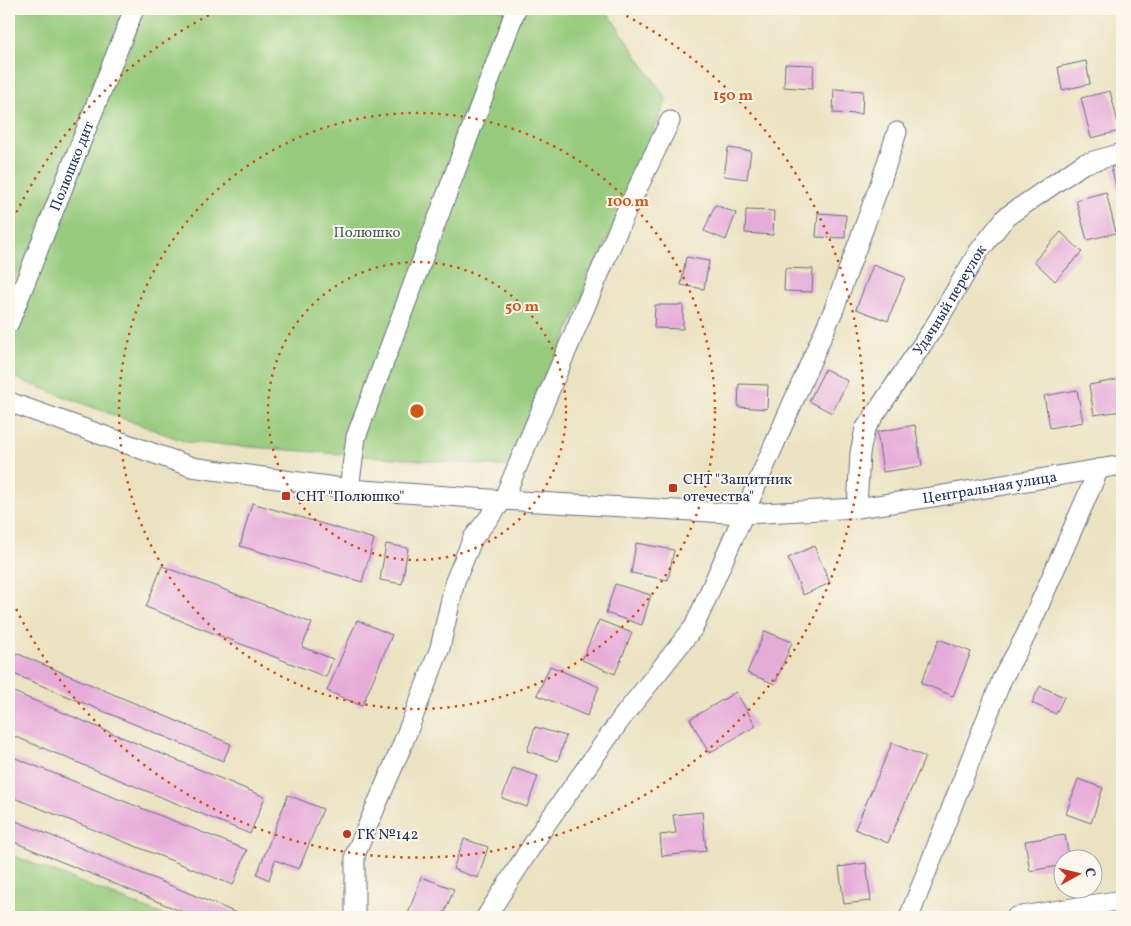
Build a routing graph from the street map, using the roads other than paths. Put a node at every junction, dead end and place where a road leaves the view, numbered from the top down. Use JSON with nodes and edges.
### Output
{"nodes":[{"id":1,"x":134,"y":9,"type":"edge"},
{"id":2,"x":516,"y":9,"type":"edge"},
{"id":3,"x":670,"y":121,"type":"dead end"},
{"id":4,"x":897,"y":132,"type":"dead end"},
{"id":5,"x":1122,"y":153,"type":"edge"},
{"id":6,"x":9,"y":323,"type":"edge"},
{"id":7,"x":9,"y":402,"type":"edge"},
{"id":8,"x":1122,"y":465,"type":"edge"},
{"id":9,"x":1099,"y":470,"type":"junction"},
{"id":10,"x":349,"y":489,"type":"junction"},
{"id":11,"x":503,"y":500,"type":"junction"},
{"id":12,"x":857,"y":508,"type":"junction"},
{"id":13,"x":744,"y":514,"type":"junction"},
{"id":14,"x":1122,"y":900,"type":"edge"},
{"id":15,"x":355,"y":917,"type":"edge"},
{"id":16,"x":486,"y":917,"type":"edge"},
{"id":17,"x":909,"y":917,"type":"edge"},
{"id":18,"x":1016,"y":917,"type":"edge"}],
"edges":[{"from":1,"to":6,"type":"street","name":"Полюшко днт"},
{"from":2,"to":10,"type":"street"},
{"from":3,"to":11,"type":"street"},
{"from":4,"to":13,"type":"street"},
{"from":5,"to":12,"type":"street","name":"Удачный переулок"},
{"from":7,"to":10,"type":"street","name":"Центральная улица"},
{"from":8,"to":9,"type":"street","name":"Центральная улица"},
{"from":9,"to":12,"type":"street","name":"Центральная улица"},
{"from":9,"to":17,"type":"street"},
{"from":10,"to":11,"type":"street","name":"Центральная улица"},
{"from":11,"to":13,"type":"street","name":"Центральная улица"},
{"from":11,"to":15,"type":"street"},
{"from":12,"to":13,"type":"street","name":"Центральная улица"},
{"from":13,"to":16,"type":"street"},
{"from":14,"to":18,"type":"street"}]}
